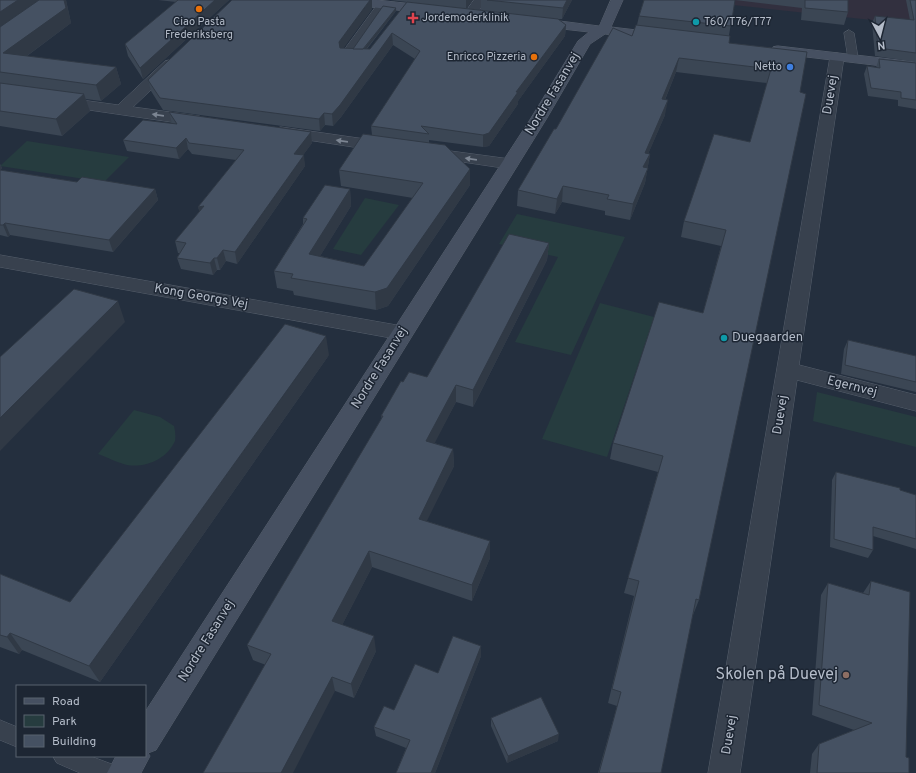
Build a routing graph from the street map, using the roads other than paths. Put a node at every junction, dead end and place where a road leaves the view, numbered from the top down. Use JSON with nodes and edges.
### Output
{"nodes":[{"id":1,"x":344,"y":0,"type":"edge"},
{"id":2,"x":480,"y":0,"type":"edge"},
{"id":3,"x":616,"y":0,"type":"edge"},
{"id":4,"x":382,"y":4,"type":"junction"},
{"id":5,"x":406,"y":7,"type":"junction"},
{"id":6,"x":441,"y":11,"type":"edge"},
{"id":7,"x":456,"y":12,"type":"edge"},
{"id":8,"x":470,"y":14,"type":"junction"},
{"id":9,"x":484,"y":16,"type":"edge"},
{"id":10,"x":397,"y":19,"type":"edge"},
{"id":11,"x":527,"y":21,"type":"edge"},
{"id":12,"x":604,"y":29,"type":"junction"},
{"id":13,"x":849,"y":33,"type":"edge"},
{"id":14,"x":675,"y":38,"type":"edge"},
{"id":15,"x":768,"y":49,"type":"edge"},
{"id":16,"x":182,"y":53,"type":"edge"},
{"id":17,"x":367,"y":58,"type":"edge"},
{"id":18,"x":845,"y":58,"type":"junction"},
{"id":19,"x":916,"y":66,"type":"edge"},
{"id":20,"x":0,"y":93,"type":"edge"},
{"id":21,"x":121,"y":110,"type":"junction"},
{"id":22,"x":213,"y":123,"type":"edge"},
{"id":23,"x":267,"y":130,"type":"edge"},
{"id":24,"x":510,"y":164,"type":"junction"},
{"id":25,"x":0,"y":261,"type":"edge"},
{"id":26,"x":402,"y":334,"type":"junction"},
{"id":27,"x":788,"y":370,"type":"junction"},
{"id":28,"x":916,"y":403,"type":"edge"},
{"id":29,"x":0,"y":730,"type":"edge"},
{"id":30,"x":16,"y":737,"type":"edge"},
{"id":31,"x":146,"y":737,"type":"edge"},
{"id":32,"x":66,"y":757,"type":"edge"},
{"id":33,"x":133,"y":757,"type":"edge"},
{"id":34,"x":106,"y":773,"type":"edge"},
{"id":35,"x":124,"y":773,"type":"edge"},
{"id":36,"x":724,"y":773,"type":"edge"}],
"edges":[{"from":1,"to":4,"type":"street"},
{"from":2,"to":8,"type":"street"},
{"from":3,"to":12,"type":"street"},
{"from":4,"to":5,"type":"street"},
{"from":4,"to":17,"type":"lane"},
{"from":5,"to":6,"type":"street"},
{"from":5,"to":10,"type":"lane"},
{"from":7,"to":8,"type":"street"},
{"from":8,"to":9,"type":"street"},
{"from":11,"to":12,"type":"street"},
{"from":12,"to":14,"type":"street"},
{"from":12,"to":24,"type":"street","name":"Nordre Fasanvej"},
{"from":13,"to":18,"type":"lane"},
{"from":15,"to":18,"type":"street"},
{"from":16,"to":21,"type":"street"},
{"from":18,"to":19,"type":"street"},
{"from":18,"to":27,"type":"street","name":"Duevej"},
{"from":20,"to":21,"type":"street"},
{"from":22,"to":21,"type":"street","one_way":true},
{"from":24,"to":23,"type":"street","one_way":true},
{"from":24,"to":26,"type":"street","name":"Nordre Fasanvej"},
{"from":25,"to":26,"type":"street","name":"Kong Georgs Vej"},
{"from":26,"to":31,"type":"street","name":"Nordre Fasanvej"},
{"from":27,"to":28,"type":"street","name":"Egernvej"},
{"from":27,"to":36,"type":"street","name":"Duevej"},
{"from":29,"to":30,"type":"lane"},
{"from":32,"to":34,"type":"lane"},
{"from":33,"to":35,"type":"street"}]}
